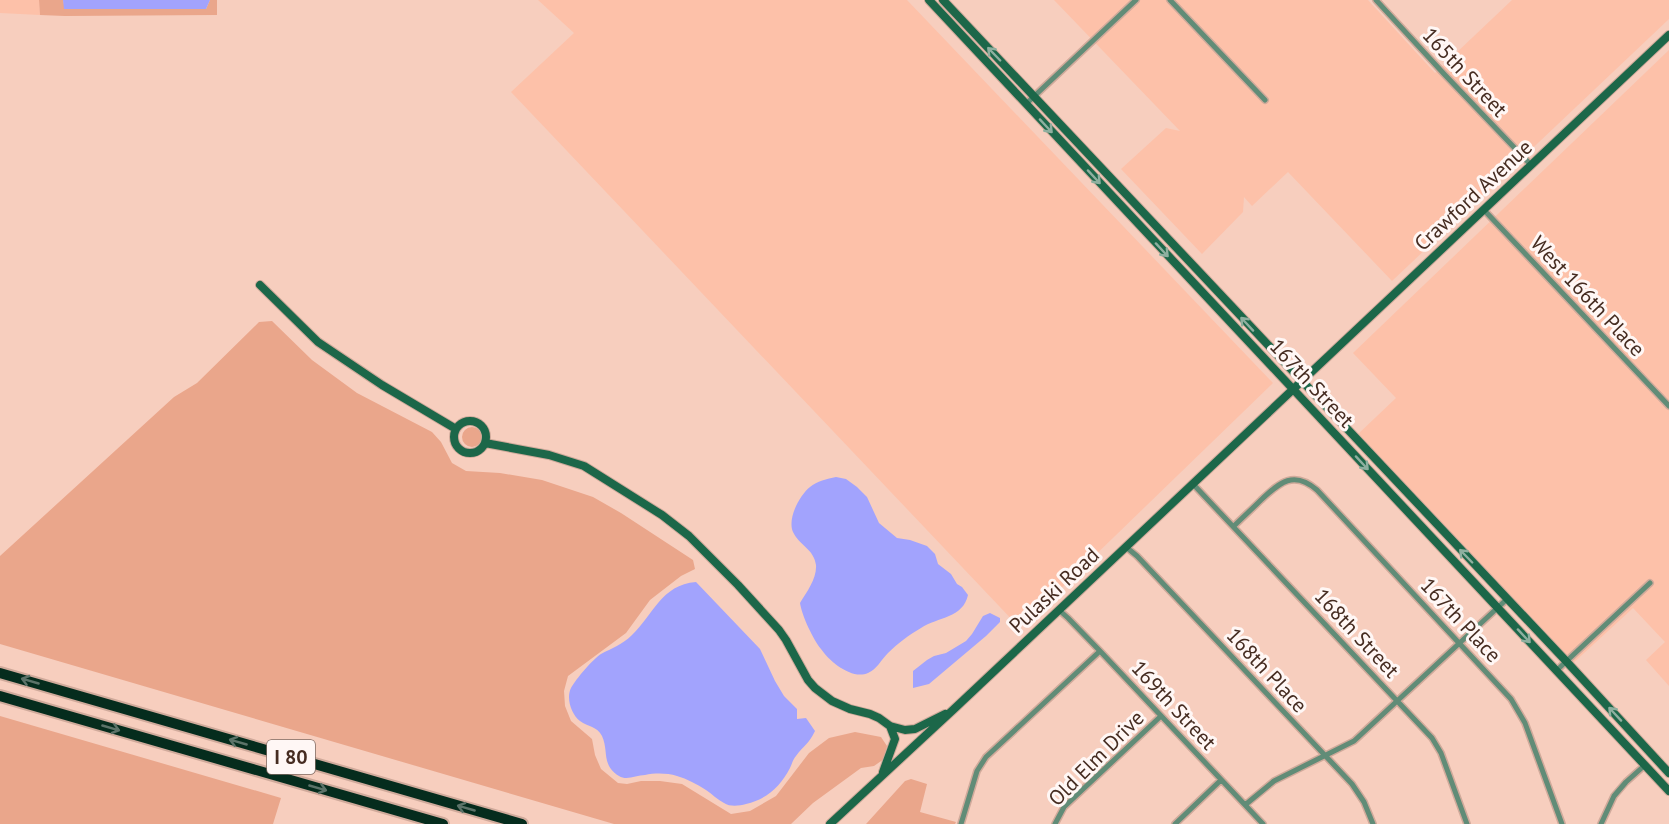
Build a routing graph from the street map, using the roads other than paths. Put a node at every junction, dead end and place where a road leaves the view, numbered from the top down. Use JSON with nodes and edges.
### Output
{"nodes":[{"id":1,"x":929,"y":0,"type":"edge"},
{"id":2,"x":943,"y":0,"type":"edge"},
{"id":3,"x":1136,"y":0,"type":"edge"},
{"id":4,"x":1170,"y":0,"type":"edge"},
{"id":5,"x":1376,"y":0,"type":"edge"},
{"id":6,"x":1669,"y":35,"type":"edge"},
{"id":7,"x":1034,"y":96,"type":"junction"},
{"id":8,"x":1265,"y":100,"type":"dead end"},
{"id":9,"x":1026,"y":104,"type":"junction"},
{"id":10,"x":1531,"y":165,"type":"junction"},
{"id":11,"x":1484,"y":210,"type":"junction"},
{"id":12,"x":260,"y":285,"type":"dead end"},
{"id":13,"x":1302,"y":382,"type":"junction"},
{"id":14,"x":1293,"y":390,"type":"junction"},
{"id":15,"x":1669,"y":406,"type":"edge"},
{"id":16,"x":456,"y":429,"type":"junction"},
{"id":17,"x":485,"y":443,"type":"junction"},
{"id":18,"x":1193,"y":484,"type":"junction"},
{"id":19,"x":1234,"y":526,"type":"junction"},
{"id":20,"x":1126,"y":547,"type":"junction"},
{"id":21,"x":1650,"y":583,"type":"dead end"},
{"id":22,"x":1507,"y":599,"type":"junction"},
{"id":23,"x":1497,"y":608,"type":"junction"},
{"id":24,"x":1059,"y":610,"type":"junction"},
{"id":25,"x":1460,"y":643,"type":"junction"},
{"id":26,"x":1100,"y":651,"type":"junction"},
{"id":27,"x":1566,"y":661,"type":"junction"},
{"id":28,"x":1556,"y":670,"type":"junction"},
{"id":29,"x":0,"y":673,"type":"edge"},
{"id":30,"x":0,"y":696,"type":"edge"},
{"id":31,"x":1398,"y":701,"type":"junction"},
{"id":32,"x":954,"y":709,"type":"junction"},
{"id":33,"x":1161,"y":716,"type":"junction"},
{"id":34,"x":890,"y":726,"type":"junction"},
{"id":35,"x":1325,"y":756,"type":"junction"},
{"id":36,"x":1645,"y":765,"type":"junction"},
{"id":37,"x":1669,"y":773,"type":"edge"},
{"id":38,"x":881,"y":776,"type":"junction"},
{"id":39,"x":1221,"y":780,"type":"junction"},
{"id":40,"x":1669,"y":791,"type":"edge"},
{"id":41,"x":1245,"y":805,"type":"junction"},
{"id":42,"x":443,"y":824,"type":"edge"},
{"id":43,"x":522,"y":824,"type":"edge"},
{"id":44,"x":830,"y":824,"type":"edge"},
{"id":45,"x":962,"y":824,"type":"edge"},
{"id":46,"x":1055,"y":824,"type":"edge"},
{"id":47,"x":1175,"y":824,"type":"edge"},
{"id":48,"x":1263,"y":824,"type":"edge"},
{"id":49,"x":1373,"y":824,"type":"edge"},
{"id":50,"x":1467,"y":824,"type":"edge"},
{"id":51,"x":1563,"y":824,"type":"edge"},
{"id":52,"x":1601,"y":824,"type":"edge"}],
"edges":[{"from":1,"to":9,"type":"main road","name":"167th Street"},
{"from":7,"to":2,"type":"main road","name":"167th Street","one_way":true},
{"from":3,"to":7,"type":"street"},
{"from":4,"to":8,"type":"street"},
{"from":5,"to":10,"type":"street","name":"165th Street"},
{"from":6,"to":10,"type":"main road","name":"Crawford Avenue"},
{"from":7,"to":9,"type":"street"},
{"from":13,"to":7,"type":"main road","name":"167th Street","one_way":true},
{"from":9,"to":14,"type":"main road","name":"167th Street","one_way":true},
{"from":10,"to":11,"type":"main road","name":"Crawford Avenue"},
{"from":11,"to":13,"type":"main road","name":"Crawford Avenue"},
{"from":11,"to":15,"type":"street","name":"West 166th Place"},
{"from":12,"to":16,"type":"main road"},
{"from":13,"to":14,"type":"main road","name":"Pulaski Road"},
{"from":22,"to":13,"type":"main road","name":"167th Street","one_way":true},
{"from":14,"to":18,"type":"main road","name":"Pulaski Road"},
{"from":14,"to":23,"type":"main road","name":"167th Street","one_way":true},
{"from":16,"to":17,"type":"main road"},
{"from":16,"to":17,"type":"main road"},
{"from":17,"to":34,"type":"main road"},
{"from":18,"to":19,"type":"street","name":"168th Street"},
{"from":18,"to":20,"type":"main road","name":"Pulaski Road"},
{"from":19,"to":25,"type":"street","name":"167th Place"},
{"from":19,"to":31,"type":"street","name":"168th Street"},
{"from":20,"to":24,"type":"main road","name":"Pulaski Road"},
{"from":20,"to":35,"type":"street","name":"168th Place"},
{"from":21,"to":27,"type":"street"},
{"from":22,"to":23,"type":"street"},
{"from":22,"to":27,"type":"main road","name":"167th Street"},
{"from":23,"to":25,"type":"street"},
{"from":23,"to":28,"type":"main road","name":"167th Street","one_way":true},
{"from":24,"to":26,"type":"street","name":"169th Street"},
{"from":24,"to":32,"type":"main road","name":"Pulaski Road"},
{"from":25,"to":31,"type":"street"},
{"from":25,"to":51,"type":"street","name":"167th Place"},
{"from":26,"to":33,"type":"street","name":"169th Street"},
{"from":26,"to":45,"type":"street"},
{"from":27,"to":28,"type":"street"},
{"from":37,"to":27,"type":"main road","name":"167th Street","one_way":true},
{"from":28,"to":36,"type":"main road","name":"167th Street"},
{"from":43,"to":29,"type":"highway","number":"I 80","one_way":true},
{"from":30,"to":42,"type":"highway","number":"I 80","one_way":true},
{"from":31,"to":35,"type":"street"},
{"from":31,"to":50,"type":"street","name":"168th Street"},
{"from":32,"to":34,"type":"main road"},
{"from":32,"to":38,"type":"main road","name":"Pulaski Road"},
{"from":33,"to":39,"type":"street","name":"169th Street"},
{"from":33,"to":46,"type":"street","name":"Old Elm Drive"},
{"from":34,"to":38,"type":"main road"},
{"from":35,"to":41,"type":"street"},
{"from":35,"to":49,"type":"street","name":"168th Place"},
{"from":36,"to":40,"type":"main road","name":"167th Street"},
{"from":36,"to":52,"type":"street"},
{"from":38,"to":44,"type":"main road","name":"Pulaski Road"},
{"from":39,"to":41,"type":"street","name":"169th Street"},
{"from":39,"to":47,"type":"street"},
{"from":41,"to":48,"type":"street","name":"169th Street"}]}
